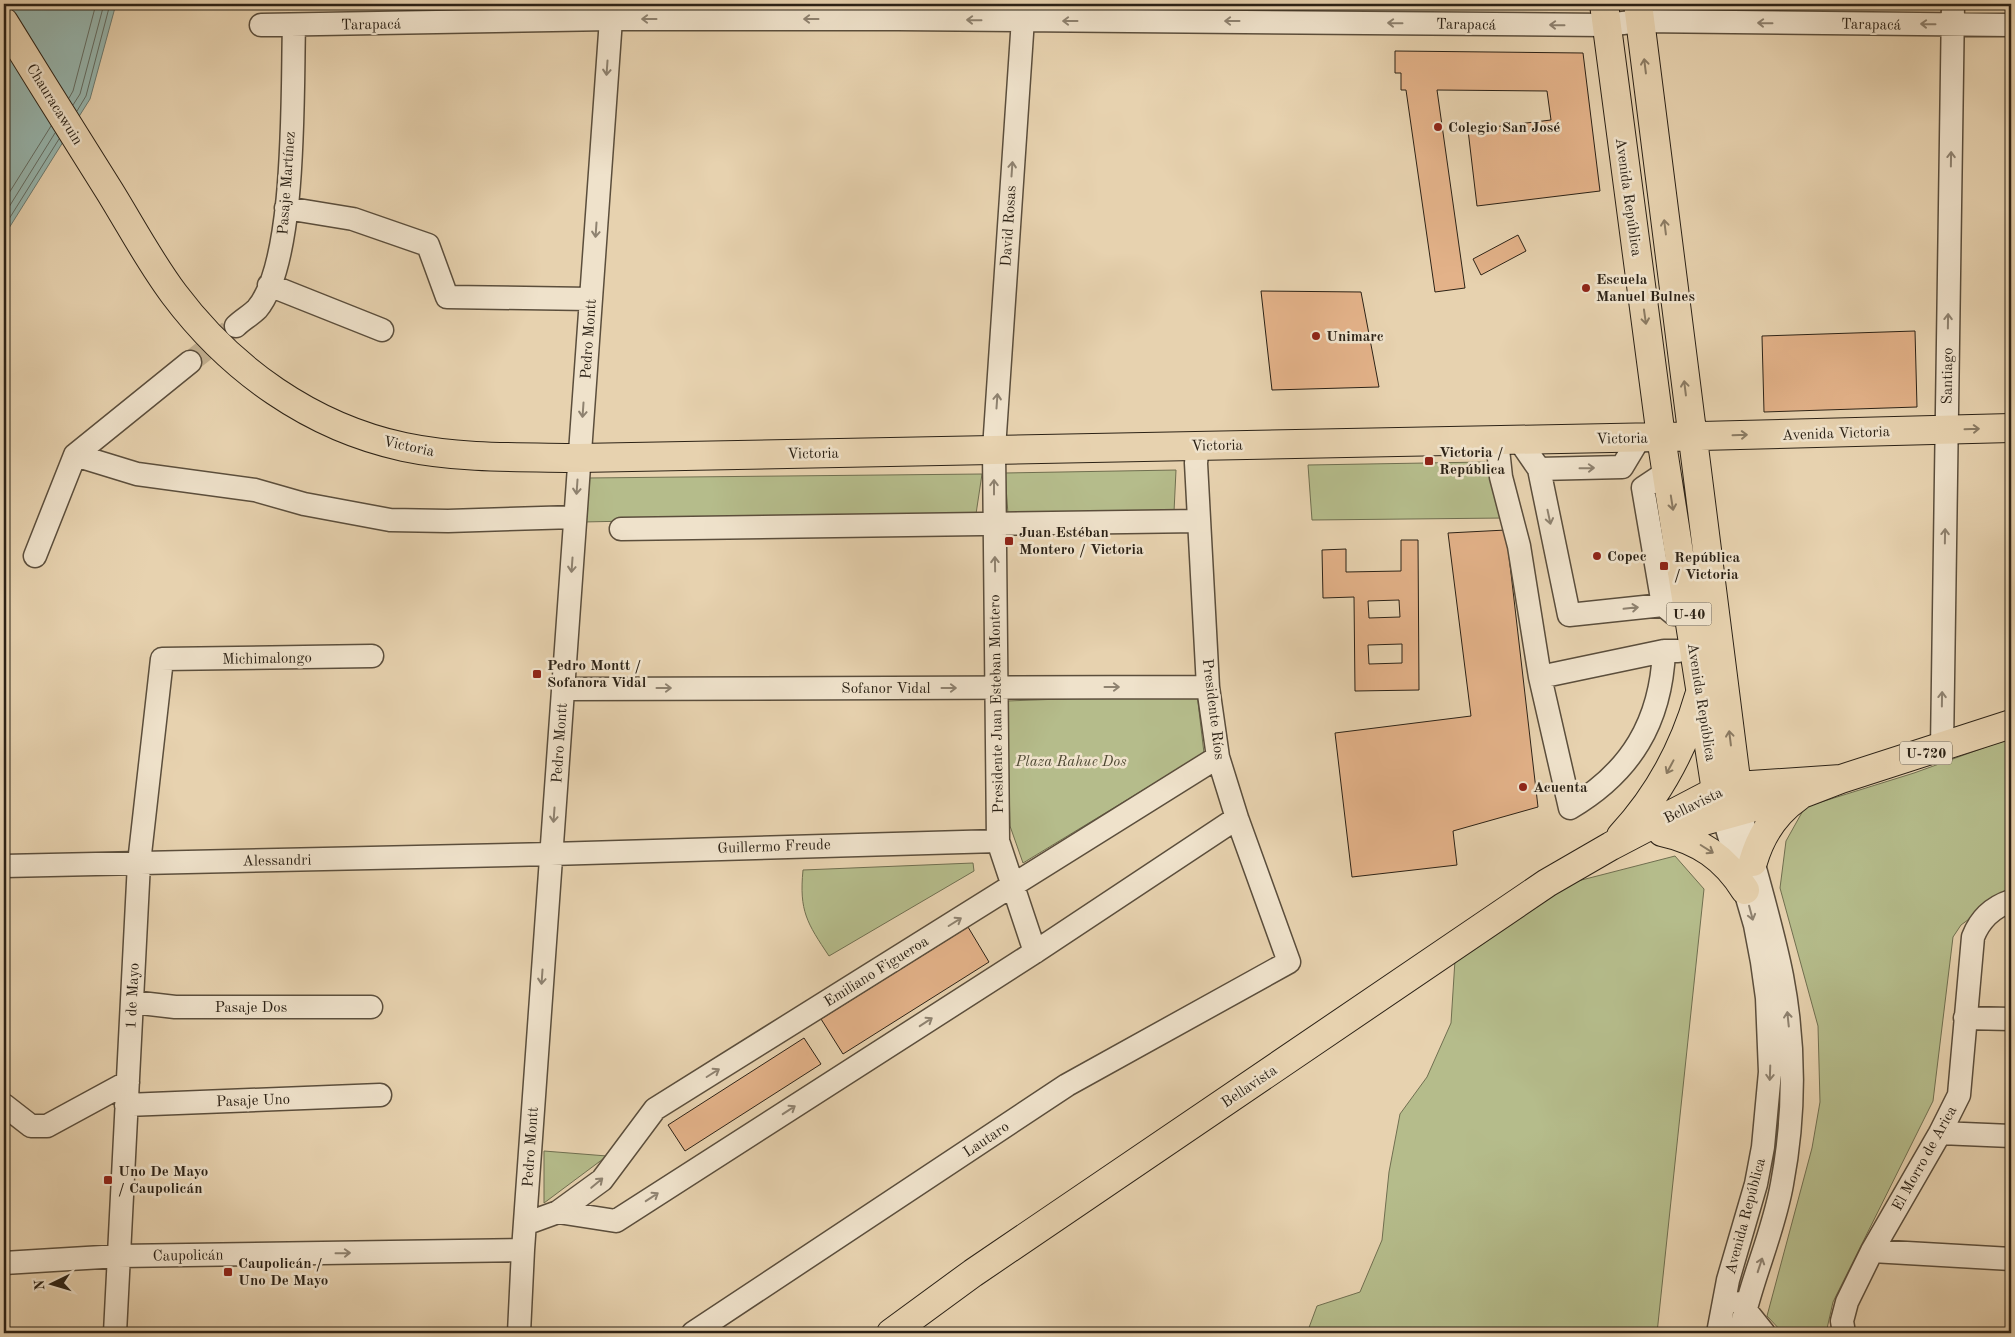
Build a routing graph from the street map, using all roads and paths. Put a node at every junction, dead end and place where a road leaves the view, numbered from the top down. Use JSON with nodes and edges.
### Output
{"nodes":[{"id":1,"x":611,"y":12,"type":"edge"},
{"id":2,"x":899,"y":12,"type":"edge"},
{"id":3,"x":1023,"y":12,"type":"edge"},
{"id":4,"x":1639,"y":12,"type":"edge"},
{"id":5,"x":1953,"y":14,"type":"edge"},
{"id":6,"x":1605,"y":15,"type":"edge"},
{"id":7,"x":4,"y":22,"type":"edge"},
{"id":8,"x":261,"y":25,"type":"dead end"},
{"id":9,"x":294,"y":25,"type":"junction"},
{"id":10,"x":2011,"y":25,"type":"edge"},
{"id":11,"x":90,"y":161,"type":"joint"},
{"id":12,"x":286,"y":208,"type":"junction"},
{"id":13,"x":269,"y":285,"type":"junction"},
{"id":14,"x":591,"y":299,"type":"junction"},
{"id":15,"x":236,"y":326,"type":"tunnel mouth"},
{"id":16,"x":382,"y":330,"type":"dead end"},
{"id":17,"x":190,"y":362,"type":"tunnel mouth"},
{"id":18,"x":2011,"y":428,"type":"edge"},
{"id":19,"x":1946,"y":430,"type":"junction"},
{"id":20,"x":1651,"y":437,"type":"junction"},
{"id":21,"x":1691,"y":437,"type":"junction"},
{"id":22,"x":1508,"y":440,"type":"junction"},
{"id":23,"x":1198,"y":445,"type":"junction"},
{"id":24,"x":994,"y":449,"type":"junction"},
{"id":25,"x":75,"y":454,"type":"junction"},
{"id":26,"x":579,"y":458,"type":"junction"},
{"id":27,"x":1622,"y":467,"type":"junction"},
{"id":28,"x":1539,"y":469,"type":"junction"},
{"id":29,"x":1667,"y":472,"type":"junction"},
{"id":30,"x":1643,"y":488,"type":"junction"},
{"id":31,"x":575,"y":517,"type":"junction"},
{"id":32,"x":1199,"y":521,"type":"junction"},
{"id":33,"x":994,"y":525,"type":"junction"},
{"id":34,"x":621,"y":528,"type":"dead end"},
{"id":35,"x":35,"y":556,"type":"dead end"},
{"id":36,"x":1663,"y":605,"type":"junction"},
{"id":37,"x":1692,"y":637,"type":"junction"},
{"id":38,"x":1664,"y":651,"type":"junction"},
{"id":39,"x":372,"y":656,"type":"dead end"},
{"id":40,"x":162,"y":659,"type":"joint"},
{"id":41,"x":1540,"y":677,"type":"junction"},
{"id":42,"x":996,"y":687,"type":"junction"},
{"id":43,"x":1208,"y":687,"type":"junction"},
{"id":44,"x":563,"y":689,"type":"junction"},
{"id":45,"x":1701,"y":689,"type":"junction"},
{"id":46,"x":2011,"y":724,"type":"edge"},
{"id":47,"x":1942,"y":748,"type":"junction"},
{"id":48,"x":1218,"y":757,"type":"junction"},
{"id":49,"x":1841,"y":779,"type":"junction"},
{"id":50,"x":1802,"y":794,"type":"junction"},
{"id":51,"x":1729,"y":801,"type":"junction"},
{"id":52,"x":1237,"y":818,"type":"junction"},
{"id":53,"x":1662,"y":832,"type":"junction"},
{"id":54,"x":998,"y":841,"type":"junction"},
{"id":55,"x":1611,"y":846,"type":"junction"},
{"id":56,"x":551,"y":854,"type":"junction"},
{"id":57,"x":139,"y":862,"type":"junction"},
{"id":58,"x":1753,"y":862,"type":"junction"},
{"id":59,"x":4,"y":866,"type":"edge"},
{"id":60,"x":1012,"y":886,"type":"junction"},
{"id":61,"x":1745,"y":890,"type":"junction"},
{"id":62,"x":2011,"y":901,"type":"edge"},
{"id":63,"x":1035,"y":952,"type":"junction"},
{"id":64,"x":1289,"y":962,"type":"joint"},
{"id":65,"x":132,"y":1002,"type":"junction"},
{"id":66,"x":371,"y":1007,"type":"dead end"},
{"id":67,"x":1966,"y":1018,"type":"junction"},
{"id":68,"x":2011,"y":1019,"type":"edge"},
{"id":69,"x":128,"y":1082,"type":"junction"},
{"id":70,"x":380,"y":1095,"type":"dead end"},
{"id":71,"x":4,"y":1105,"type":"edge"},
{"id":72,"x":126,"y":1105,"type":"junction"},
{"id":73,"x":1940,"y":1133,"type":"junction"},
{"id":74,"x":2011,"y":1136,"type":"edge"},
{"id":75,"x":558,"y":1212,"type":"junction"},
{"id":76,"x":525,"y":1224,"type":"junction"},
{"id":77,"x":523,"y":1250,"type":"junction"},
{"id":78,"x":1872,"y":1251,"type":"junction"},
{"id":79,"x":119,"y":1256,"type":"junction"},
{"id":80,"x":2011,"y":1259,"type":"edge"},
{"id":81,"x":4,"y":1263,"type":"edge"},
{"id":82,"x":1728,"y":1280,"type":"junction"},
{"id":83,"x":1744,"y":1311,"type":"junction"},
{"id":84,"x":115,"y":1333,"type":"edge"},
{"id":85,"x":520,"y":1333,"type":"edge"},
{"id":86,"x":693,"y":1333,"type":"edge"},
{"id":87,"x":891,"y":1333,"type":"edge"},
{"id":88,"x":1718,"y":1333,"type":"edge"},
{"id":89,"x":1740,"y":1333,"type":"edge"},
{"id":90,"x":1764,"y":1333,"type":"edge"},
{"id":91,"x":1844,"y":1333,"type":"edge"}],
"edges":[{"from":2,"to":1,"type":"street","name":"Tarapacá","one_way":true},
{"from":1,"to":9,"type":"street","name":"Tarapacá"},
{"from":1,"to":14,"type":"street","name":"Pedro Montt","one_way":true},
{"from":3,"to":2,"type":"street","name":"Tarapacá","one_way":true},
{"from":6,"to":3,"type":"street","name":"Tarapacá","one_way":true},
{"from":24,"to":3,"type":"street","name":"David Rosas","one_way":true},
{"from":5,"to":4,"type":"street","name":"Tarapacá","one_way":true},
{"from":4,"to":6,"type":"street","name":"Tarapacá"},
{"from":21,"to":4,"type":"main road","name":"Avenida República","one_way":true},
{"from":5,"to":10,"type":"street","name":"Tarapacá"},
{"from":19,"to":5,"type":"street","name":"Santiago","one_way":true},
{"from":6,"to":20,"type":"main road","name":"Avenida República","one_way":true},
{"from":7,"to":11,"type":"main road","name":"Chauracawuin"},
{"from":8,"to":9,"type":"street","name":"Tarapacá"},
{"from":9,"to":12,"type":"street","name":"Pasaje Martínez"},
{"from":11,"to":26,"type":"main road","name":"Victoria"},
{"from":12,"to":13,"type":"street","name":"Pasaje Martínez"},
{"from":12,"to":14,"type":"street"},
{"from":13,"to":15,"type":"street","name":"Pasaje Martínez"},
{"from":13,"to":16,"type":"street"},
{"from":14,"to":26,"type":"street","name":"Pedro Montt","one_way":true},
{"from":17,"to":25,"type":"street"},
{"from":19,"to":18,"type":"main road","name":"Avenida Victoria","one_way":true},
{"from":21,"to":19,"type":"main road","name":"Avenida Victoria","one_way":true},
{"from":47,"to":19,"type":"street","name":"Santiago","one_way":true},
{"from":20,"to":21,"type":"main road","name":"Avenida Victoria"},
{"from":20,"to":22,"type":"main road","name":"Victoria"},
{"from":20,"to":27,"type":"street"},
{"from":20,"to":29,"type":"main road","name":"Avenida República","number":"U-40"},
{"from":51,"to":21,"type":"main road","name":"Avenida República","number":"U-40","one_way":true},
{"from":22,"to":23,"type":"main road","name":"Victoria"},
{"from":22,"to":28,"type":"street"},
{"from":22,"to":41,"type":"street"},
{"from":23,"to":24,"type":"main road","name":"Victoria"},
{"from":23,"to":32,"type":"street","name":"Presidente Ríos"},
{"from":24,"to":26,"type":"main road","name":"Victoria"},
{"from":33,"to":24,"type":"street","name":"Presidente Juan Esteban Montero","one_way":true},
{"from":25,"to":31,"type":"street"},
{"from":25,"to":35,"type":"street"},
{"from":26,"to":31,"type":"street","name":"Pedro Montt","one_way":true},
{"from":28,"to":27,"type":"street","one_way":true},
{"from":27,"to":30,"type":"street"},
{"from":28,"to":36,"type":"street","one_way":true},
{"from":29,"to":30,"type":"street"},
{"from":29,"to":37,"type":"main road","name":"Avenida República","number":"U-40","one_way":true},
{"from":30,"to":36,"type":"street"},
{"from":31,"to":44,"type":"street","name":"Pedro Montt","one_way":true},
{"from":32,"to":33,"type":"street"},
{"from":32,"to":43,"type":"street","name":"Presidente Ríos"},
{"from":33,"to":34,"type":"street"},
{"from":42,"to":33,"type":"street","name":"Presidente Juan Esteban Montero","one_way":true},
{"from":36,"to":37,"type":"street"},
{"from":37,"to":38,"type":"street"},
{"from":37,"to":45,"type":"main road","name":"Avenida República","number":"U-40"},
{"from":38,"to":41,"type":"street"},
{"from":38,"to":41,"type":"street"},
{"from":39,"to":40,"type":"street","name":"Michimalongo"},
{"from":40,"to":57,"type":"street","name":"1 de Mayo"},
{"from":42,"to":43,"type":"street","name":"Sofanor Vidal","one_way":true},
{"from":44,"to":42,"type":"street","name":"Sofanor Vidal","one_way":true},
{"from":42,"to":54,"type":"street","name":"Presidente Juan Esteban Montero"},
{"from":43,"to":48,"type":"street","name":"Presidente Ríos"},
{"from":44,"to":56,"type":"street","name":"Pedro Montt","one_way":true},
{"from":45,"to":51,"type":"main road","name":"Avenida República","number":"U-40"},
{"from":45,"to":55,"type":"main road","one_way":true},
{"from":46,"to":47,"type":"main road","name":"Bellavista","number":"U-720"},
{"from":47,"to":49,"type":"main road","name":"Bellavista","number":"U-720"},
{"from":48,"to":52,"type":"street","name":"Presidente Ríos"},
{"from":48,"to":60,"type":"street","name":"Emiliano Figueroa"},
{"from":49,"to":50,"type":"main road","name":"Bellavista","number":"U-720"},
{"from":49,"to":51,"type":"main road","name":"Bellavista"},
{"from":50,"to":51,"type":"main road","name":"Bellavista"},
{"from":50,"to":58,"type":"main road"},
{"from":51,"to":53,"type":"main road","name":"Bellavista"},
{"from":51,"to":55,"type":"main road","name":"Bellavista"},
{"from":51,"to":58,"type":"street","name":"Avenida República"},
{"from":51,"to":61,"type":"street","name":"Avenida República"},
{"from":52,"to":63,"type":"street","name":"Emiliano Figueroa"},
{"from":52,"to":64,"type":"street","name":"Presidente Ríos"},
{"from":53,"to":55,"type":"main road","name":"Bellavista"},
{"from":53,"to":61,"type":"main road","one_way":true},
{"from":54,"to":56,"type":"street","name":"Guillermo Freude"},
{"from":54,"to":60,"type":"street","name":"Presidente Juan Esteban Montero"},
{"from":55,"to":87,"type":"main road","name":"Bellavista"},
{"from":56,"to":57,"type":"street","name":"Alessandri"},
{"from":56,"to":76,"type":"street","name":"Pedro Montt","one_way":true},
{"from":57,"to":59,"type":"street","name":"Alessandri"},
{"from":57,"to":65,"type":"street","name":"1 de Mayo"},
{"from":83,"to":58,"type":"street","name":"Avenida República","one_way":true},
{"from":60,"to":63,"type":"street","name":"Presidente Juan Esteban Montero"},
{"from":75,"to":60,"type":"street","name":"Emiliano Figueroa","one_way":true},
{"from":61,"to":82,"type":"street","name":"Avenida República","one_way":true},
{"from":62,"to":67,"type":"street","name":"El Morro de Arica"},
{"from":75,"to":63,"type":"street","name":"Emiliano Figueroa","one_way":true},
{"from":64,"to":86,"type":"street","name":"Lautaro"},
{"from":65,"to":66,"type":"street","name":"Pasaje Dos"},
{"from":65,"to":69,"type":"street","name":"1 de Mayo"},
{"from":67,"to":68,"type":"street"},
{"from":67,"to":73,"type":"street","name":"El Morro de Arica"},
{"from":69,"to":71,"type":"street"},
{"from":69,"to":72,"type":"street","name":"1 de Mayo"},
{"from":70,"to":72,"type":"street","name":"Pasaje Uno"},
{"from":72,"to":79,"type":"street","name":"1 de Mayo"},
{"from":73,"to":74,"type":"street"},
{"from":73,"to":78,"type":"street","name":"El Morro de Arica"},
{"from":75,"to":76,"type":"street","name":"Emiliano Figueroa"},
{"from":76,"to":77,"type":"street","name":"Pedro Montt"},
{"from":79,"to":77,"type":"street","name":"Caupolicán","one_way":true},
{"from":77,"to":85,"type":"street","name":"Pedro Montt"},
{"from":78,"to":80,"type":"street"},
{"from":78,"to":91,"type":"street","name":"El Morro de Arica"},
{"from":79,"to":81,"type":"street","name":"Caupolicán"},
{"from":79,"to":84,"type":"street","name":"1 de Mayo"},
{"from":82,"to":83,"type":"street"},
{"from":82,"to":88,"type":"street","name":"Avenida República"},
{"from":83,"to":89,"type":"street","name":"Avenida República"},
{"from":83,"to":90,"type":"street"}]}
